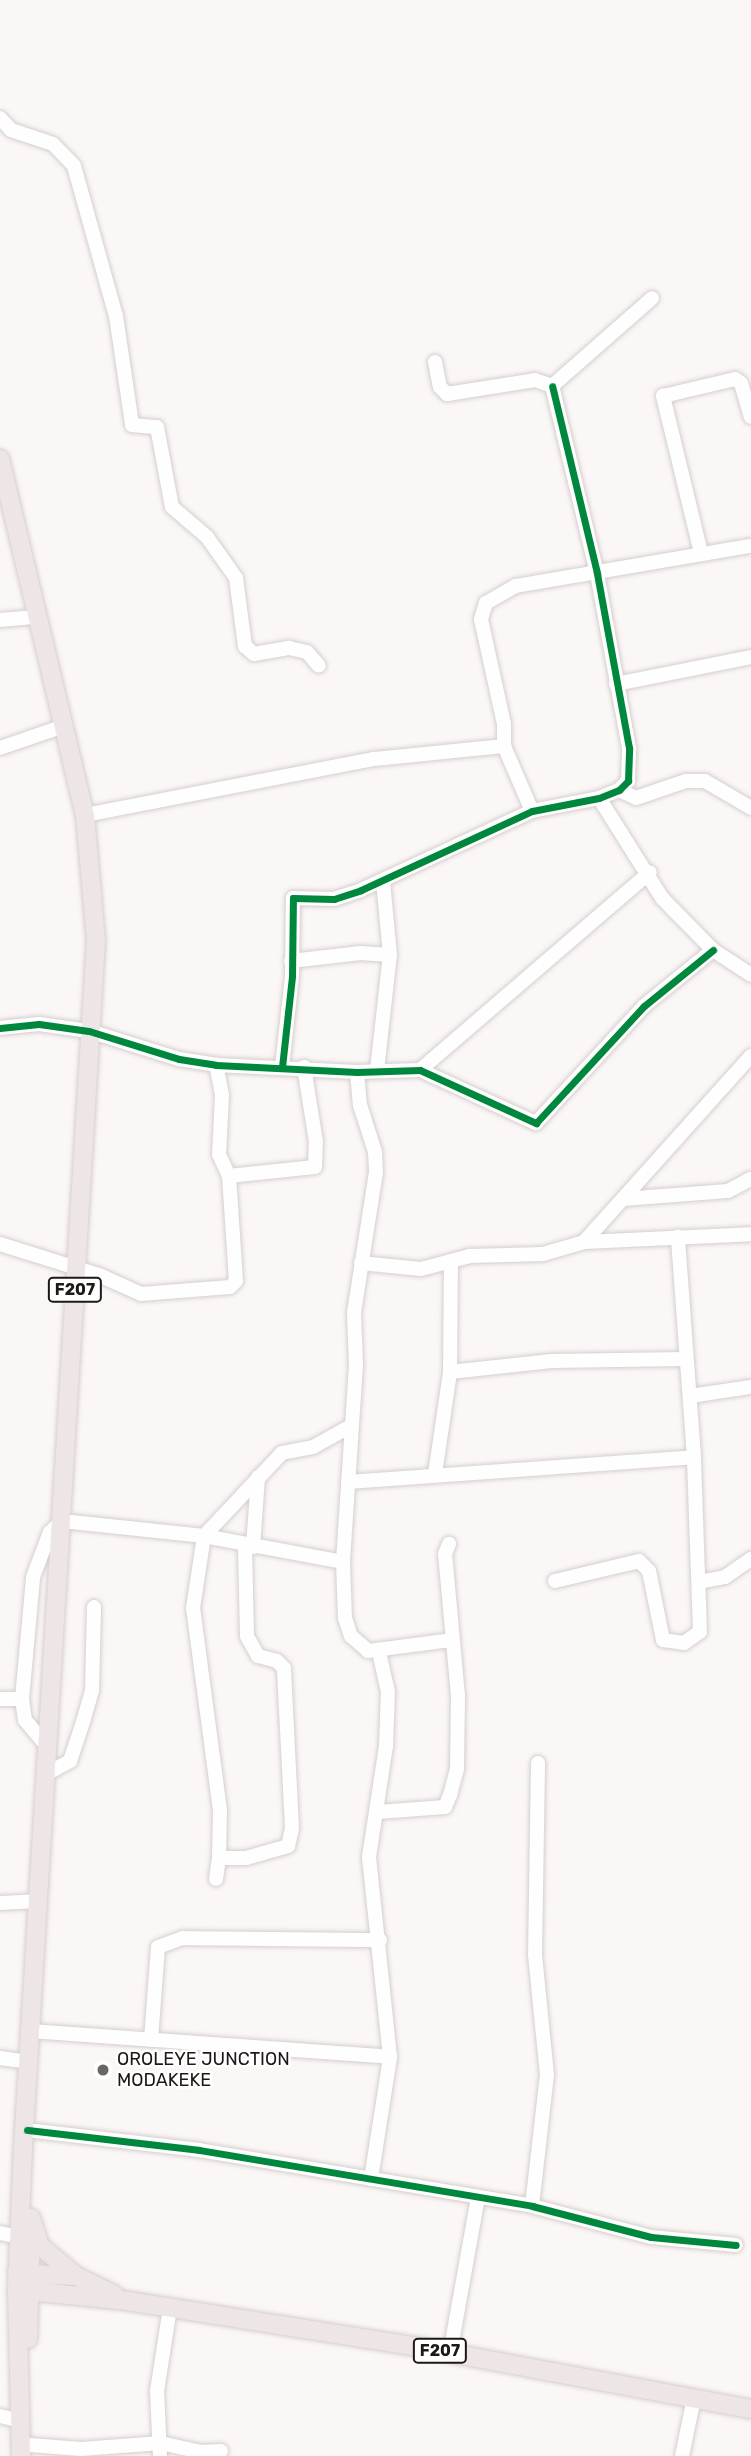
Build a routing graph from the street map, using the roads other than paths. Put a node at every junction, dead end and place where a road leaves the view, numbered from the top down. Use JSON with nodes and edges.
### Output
{"nodes":[{"id":1,"x":0,"y":118,"type":"edge"},
{"id":2,"x":652,"y":298,"type":"dead end"},
{"id":3,"x":435,"y":362,"type":"dead end"},
{"id":4,"x":552,"y":386,"type":"junction"},
{"id":5,"x":751,"y":417,"type":"edge"},
{"id":6,"x":0,"y":459,"type":"edge"},
{"id":7,"x":5,"y":492,"type":"edge"},
{"id":8,"x":751,"y":546,"type":"edge"},
{"id":9,"x":701,"y":554,"type":"junction"},
{"id":10,"x":597,"y":573,"type":"junction"},
{"id":11,"x":36,"y":617,"type":"junction"},
{"id":12,"x":0,"y":620,"type":"edge"},
{"id":13,"x":751,"y":657,"type":"edge"},
{"id":14,"x":319,"y":666,"type":"dead end"},
{"id":15,"x":616,"y":684,"type":"junction"},
{"id":16,"x":64,"y":726,"type":"junction"},
{"id":17,"x":504,"y":746,"type":"junction"},
{"id":18,"x":0,"y":748,"type":"edge"},
{"id":19,"x":620,"y":790,"type":"junction"},
{"id":20,"x":599,"y":798,"type":"junction"},
{"id":21,"x":751,"y":807,"type":"edge"},
{"id":22,"x":532,"y":811,"type":"junction"},
{"id":23,"x":85,"y":815,"type":"junction"},
{"id":24,"x":650,"y":872,"type":"junction"},
{"id":25,"x":383,"y":881,"type":"junction"},
{"id":26,"x":713,"y":950,"type":"junction"},
{"id":27,"x":390,"y":955,"type":"junction"},
{"id":28,"x":291,"y":961,"type":"junction"},
{"id":29,"x":751,"y":975,"type":"edge"},
{"id":30,"x":0,"y":1028,"type":"edge"},
{"id":31,"x":89,"y":1031,"type":"junction"},
{"id":32,"x":751,"y":1056,"type":"edge"},
{"id":33,"x":216,"y":1065,"type":"junction"},
{"id":34,"x":282,"y":1067,"type":"junction"},
{"id":35,"x":304,"y":1068,"type":"junction"},
{"id":36,"x":377,"y":1070,"type":"junction"},
{"id":37,"x":420,"y":1070,"type":"junction"},
{"id":38,"x":357,"y":1072,"type":"junction"},
{"id":39,"x":229,"y":1176,"type":"junction"},
{"id":40,"x":751,"y":1179,"type":"edge"},
{"id":41,"x":623,"y":1199,"type":"junction"},
{"id":42,"x":751,"y":1234,"type":"edge"},
{"id":43,"x":678,"y":1237,"type":"junction"},
{"id":44,"x":584,"y":1242,"type":"junction"},
{"id":45,"x":0,"y":1244,"type":"edge"},
{"id":46,"x":361,"y":1263,"type":"junction"},
{"id":47,"x":451,"y":1263,"type":"junction"},
{"id":48,"x":76,"y":1269,"type":"junction"},
{"id":49,"x":685,"y":1359,"type":"junction"},
{"id":50,"x":450,"y":1372,"type":"junction"},
{"id":51,"x":751,"y":1387,"type":"edge"},
{"id":52,"x":690,"y":1396,"type":"junction"},
{"id":53,"x":349,"y":1427,"type":"junction"},
{"id":54,"x":694,"y":1457,"type":"junction"},
{"id":55,"x":435,"y":1474,"type":"junction"},
{"id":56,"x":258,"y":1477,"type":"junction"},
{"id":57,"x":348,"y":1482,"type":"junction"},
{"id":58,"x":62,"y":1521,"type":"junction"},
{"id":59,"x":204,"y":1536,"type":"junction"},
{"id":60,"x":449,"y":1544,"type":"dead end"},
{"id":61,"x":249,"y":1546,"type":"junction"},
{"id":62,"x":751,"y":1559,"type":"edge"},
{"id":63,"x":343,"y":1562,"type":"junction"},
{"id":64,"x":555,"y":1581,"type":"dead end"},
{"id":65,"x":698,"y":1582,"type":"junction"},
{"id":66,"x":94,"y":1607,"type":"dead end"},
{"id":67,"x":452,"y":1640,"type":"junction"},
{"id":68,"x":380,"y":1652,"type":"junction"},
{"id":69,"x":0,"y":1699,"type":"edge"},
{"id":70,"x":22,"y":1699,"type":"junction"},
{"id":71,"x":48,"y":1747,"type":"junction"},
{"id":72,"x":538,"y":1763,"type":"dead end"},
{"id":73,"x":44,"y":1775,"type":"junction"},
{"id":74,"x":378,"y":1812,"type":"junction"},
{"id":75,"x":219,"y":1858,"type":"junction"},
{"id":76,"x":216,"y":1879,"type":"dead end"},
{"id":77,"x":38,"y":1901,"type":"junction"},
{"id":78,"x":0,"y":1903,"type":"edge"},
{"id":79,"x":380,"y":1940,"type":"junction"},
{"id":80,"x":30,"y":2031,"type":"junction"},
{"id":81,"x":151,"y":2040,"type":"junction"},
{"id":82,"x":390,"y":2057,"type":"junction"},
{"id":83,"x":0,"y":2058,"type":"edge"},
{"id":84,"x":29,"y":2062,"type":"junction"},
{"id":85,"x":27,"y":2130,"type":"junction"},
{"id":86,"x":371,"y":2179,"type":"junction"},
{"id":87,"x":478,"y":2197,"type":"junction"},
{"id":88,"x":532,"y":2206,"type":"junction"},
{"id":89,"x":32,"y":2218,"type":"junction"},
{"id":90,"x":0,"y":2233,"type":"edge"},
{"id":91,"x":19,"y":2237,"type":"junction"},
{"id":92,"x":736,"y":2245,"type":"dead end"},
{"id":93,"x":76,"y":2277,"type":"junction"},
{"id":94,"x":23,"y":2281,"type":"junction"},
{"id":95,"x":57,"y":2295,"type":"junction"},
{"id":96,"x":128,"y":2301,"type":"junction"},
{"id":97,"x":170,"y":2308,"type":"junction"},
{"id":98,"x":28,"y":2346,"type":"junction"},
{"id":99,"x":450,"y":2353,"type":"junction"},
{"id":100,"x":694,"y":2398,"type":"junction"},
{"id":101,"x":751,"y":2409,"type":"edge"},
{"id":102,"x":0,"y":2416,"type":"edge"},
{"id":103,"x":21,"y":2421,"type":"junction"},
{"id":104,"x":161,"y":2449,"type":"edge"},
{"id":105,"x":221,"y":2451,"type":"dead end"},
{"id":106,"x":26,"y":2452,"type":"edge"},
{"id":107,"x":682,"y":2456,"type":"edge"}],
"edges":[{"from":1,"to":14,"type":"street"},
{"from":2,"to":4,"type":"street"},
{"from":3,"to":4,"type":"street"},
{"from":4,"to":10,"type":"street"},
{"from":5,"to":9,"type":"street"},
{"from":6,"to":7,"type":"main road","number":"F207"},
{"from":7,"to":11,"type":"main road","number":"F207"},
{"from":8,"to":9,"type":"street"},
{"from":9,"to":10,"type":"street"},
{"from":10,"to":15,"type":"street"},
{"from":10,"to":17,"type":"street"},
{"from":11,"to":12,"type":"street"},
{"from":11,"to":16,"type":"main road","number":"F207"},
{"from":13,"to":15,"type":"street"},
{"from":15,"to":19,"type":"street"},
{"from":16,"to":18,"type":"street"},
{"from":16,"to":23,"type":"main road","number":"F207"},
{"from":17,"to":22,"type":"street"},
{"from":17,"to":23,"type":"street"},
{"from":19,"to":20,"type":"street"},
{"from":19,"to":21,"type":"street"},
{"from":20,"to":22,"type":"street"},
{"from":20,"to":24,"type":"street"},
{"from":22,"to":25,"type":"street"},
{"from":23,"to":31,"type":"main road","number":"F207"},
{"from":24,"to":26,"type":"street"},
{"from":24,"to":37,"type":"street"},
{"from":25,"to":27,"type":"street"},
{"from":25,"to":28,"type":"street"},
{"from":26,"to":29,"type":"street"},
{"from":26,"to":37,"type":"street"},
{"from":27,"to":28,"type":"street"},
{"from":27,"to":36,"type":"street"},
{"from":28,"to":34,"type":"street"},
{"from":30,"to":31,"type":"street"},
{"from":31,"to":33,"type":"street"},
{"from":31,"to":48,"type":"main road","number":"F207"},
{"from":32,"to":41,"type":"street"},
{"from":33,"to":34,"type":"street"},
{"from":33,"to":39,"type":"street"},
{"from":34,"to":35,"type":"street"},
{"from":35,"to":38,"type":"street"},
{"from":35,"to":39,"type":"street"},
{"from":36,"to":37,"type":"street"},
{"from":36,"to":38,"type":"street"},
{"from":38,"to":46,"type":"street"},
{"from":39,"to":48,"type":"street"},
{"from":40,"to":41,"type":"street"},
{"from":41,"to":44,"type":"street"},
{"from":42,"to":43,"type":"street"},
{"from":43,"to":44,"type":"street"},
{"from":43,"to":49,"type":"street"},
{"from":44,"to":47,"type":"street"},
{"from":45,"to":48,"type":"street"},
{"from":46,"to":47,"type":"street"},
{"from":46,"to":53,"type":"street"},
{"from":47,"to":50,"type":"street"},
{"from":48,"to":58,"type":"main road","number":"F207"},
{"from":49,"to":50,"type":"street"},
{"from":49,"to":52,"type":"street"},
{"from":50,"to":55,"type":"street"},
{"from":51,"to":52,"type":"street"},
{"from":52,"to":54,"type":"street"},
{"from":53,"to":56,"type":"street"},
{"from":53,"to":57,"type":"street"},
{"from":54,"to":55,"type":"street"},
{"from":54,"to":65,"type":"street"},
{"from":55,"to":57,"type":"street"},
{"from":56,"to":59,"type":"street"},
{"from":56,"to":61,"type":"street"},
{"from":57,"to":63,"type":"street"},
{"from":58,"to":59,"type":"street"},
{"from":58,"to":70,"type":"street"},
{"from":58,"to":71,"type":"main road","number":"F207"},
{"from":59,"to":61,"type":"street"},
{"from":59,"to":75,"type":"street"},
{"from":60,"to":67,"type":"street"},
{"from":61,"to":63,"type":"street"},
{"from":61,"to":75,"type":"street"},
{"from":62,"to":65,"type":"street"},
{"from":63,"to":68,"type":"street"},
{"from":64,"to":65,"type":"street"},
{"from":66,"to":73,"type":"street"},
{"from":67,"to":68,"type":"street"},
{"from":67,"to":74,"type":"street"},
{"from":68,"to":74,"type":"street"},
{"from":69,"to":70,"type":"street"},
{"from":70,"to":71,"type":"street"},
{"from":71,"to":73,"type":"main road","number":"F207"},
{"from":72,"to":88,"type":"street"},
{"from":73,"to":77,"type":"main road","number":"F207"},
{"from":74,"to":79,"type":"street"},
{"from":75,"to":76,"type":"street"},
{"from":77,"to":78,"type":"street"},
{"from":77,"to":80,"type":"main road","number":"F207"},
{"from":79,"to":81,"type":"street"},
{"from":79,"to":82,"type":"street"},
{"from":80,"to":81,"type":"street"},
{"from":80,"to":84,"type":"main road","number":"F207"},
{"from":81,"to":82,"type":"street"},
{"from":82,"to":86,"type":"street"},
{"from":83,"to":84,"type":"street"},
{"from":84,"to":85,"type":"main road","number":"F207"},
{"from":85,"to":86,"type":"street"},
{"from":85,"to":89,"type":"main road","number":"F207"},
{"from":85,"to":91,"type":"main road","number":"F207"},
{"from":86,"to":87,"type":"street"},
{"from":87,"to":88,"type":"street"},
{"from":87,"to":99,"type":"street"},
{"from":88,"to":92,"type":"street"},
{"from":89,"to":93,"type":"main road"},
{"from":89,"to":94,"type":"main road","number":"F207"},
{"from":90,"to":91,"type":"street"},
{"from":91,"to":94,"type":"main road","number":"F207"},
{"from":93,"to":94,"type":"main road","number":"F207"},
{"from":93,"to":96,"type":"main road","number":"F207"},
{"from":94,"to":95,"type":"main road","number":"F207"},
{"from":94,"to":98,"type":"main road","number":"F207"},
{"from":94,"to":103,"type":"main road","number":"F207"},
{"from":95,"to":96,"type":"main road","number":"F207"},
{"from":95,"to":98,"type":"main road"},
{"from":96,"to":97,"type":"main road","number":"F207"},
{"from":97,"to":99,"type":"main road","number":"F207"},
{"from":97,"to":104,"type":"street"},
{"from":98,"to":106,"type":"main road","number":"F207"},
{"from":99,"to":100,"type":"main road","number":"F207"},
{"from":100,"to":101,"type":"main road","number":"F207"},
{"from":100,"to":107,"type":"street"},
{"from":102,"to":103,"type":"street"},
{"from":103,"to":106,"type":"main road","number":"F207"},
{"from":104,"to":105,"type":"street"},
{"from":104,"to":106,"type":"street"}]}
